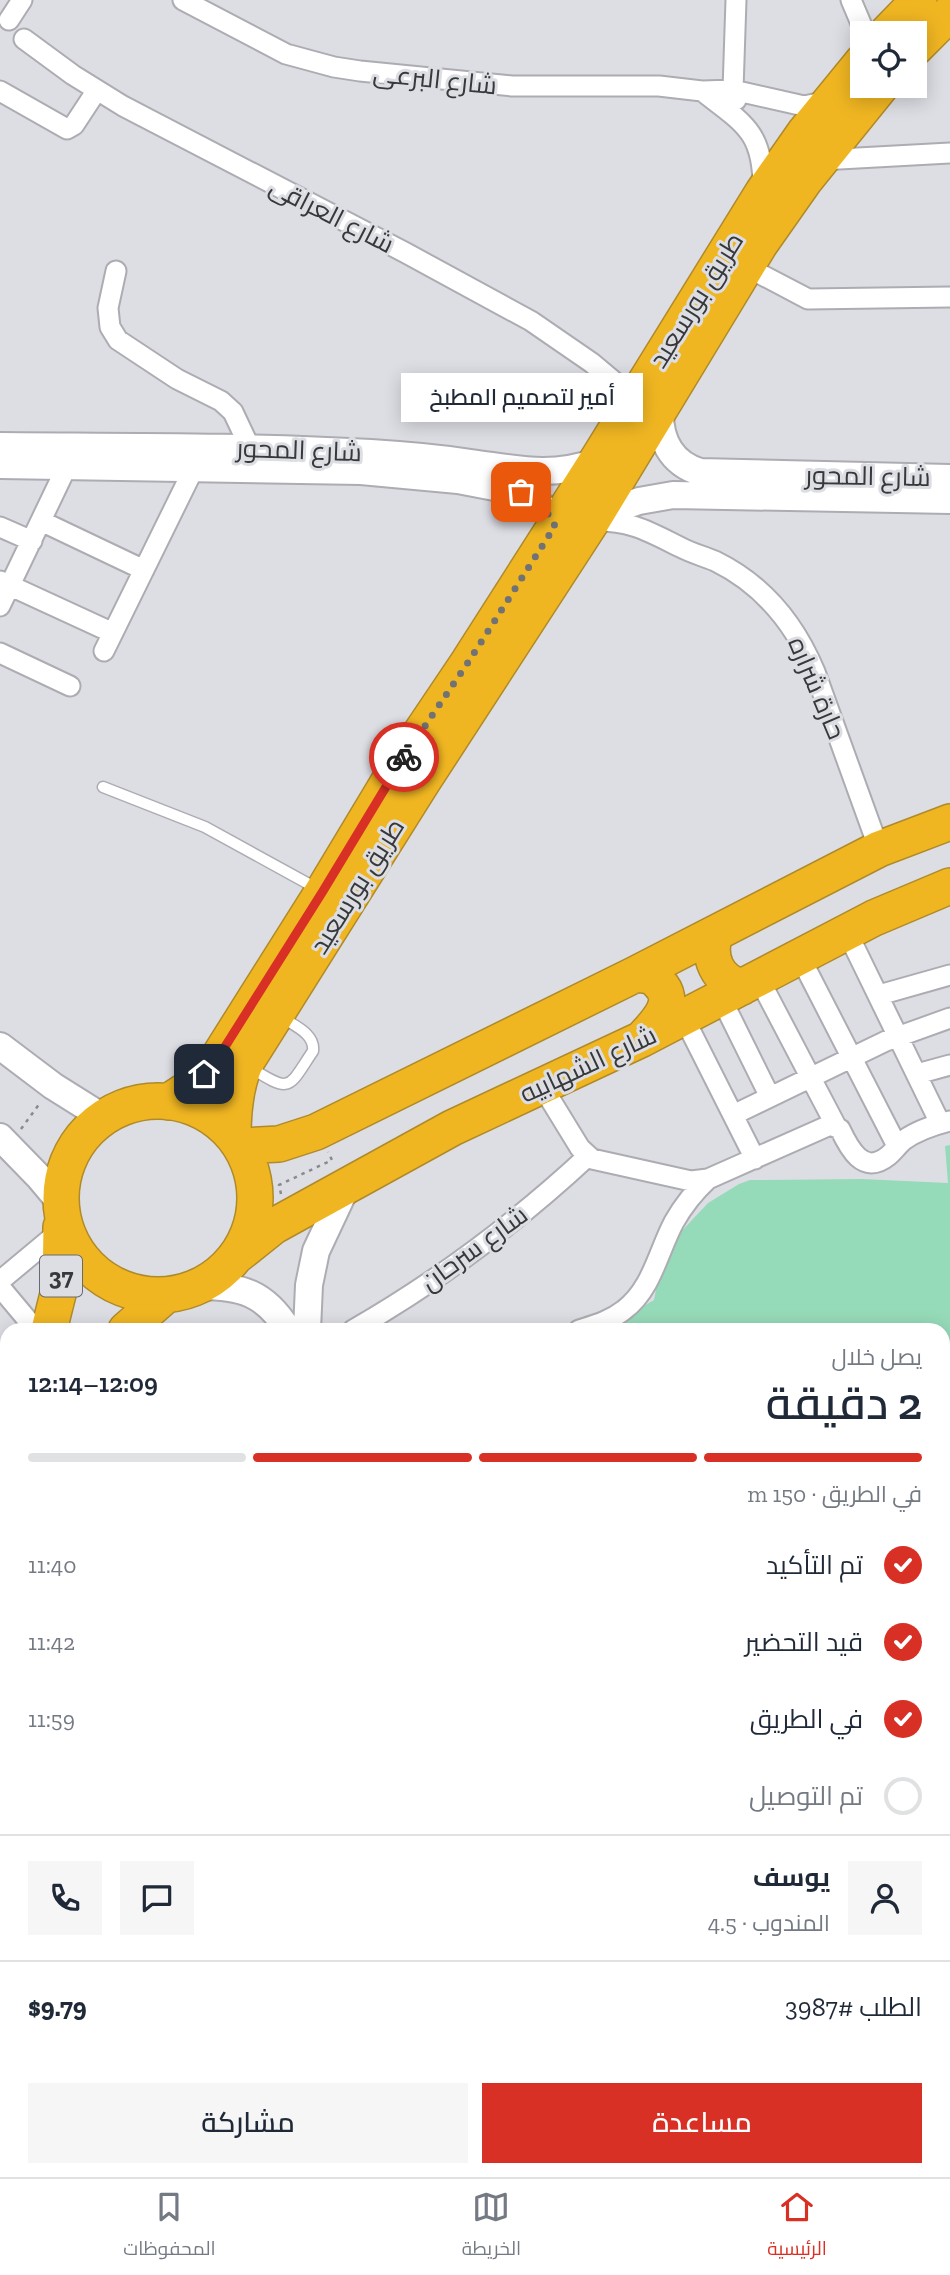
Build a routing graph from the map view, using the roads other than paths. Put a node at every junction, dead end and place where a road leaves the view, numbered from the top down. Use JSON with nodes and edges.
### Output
{"nodes":[{"id":1,"x":22,"y":0,"type":"edge"},
{"id":2,"x":183,"y":0,"type":"edge"},
{"id":3,"x":736,"y":0,"type":"edge"},
{"id":4,"x":851,"y":0,"type":"edge"},
{"id":5,"x":919,"y":0,"type":"edge"},
{"id":6,"x":950,"y":13,"type":"edge"},
{"id":7,"x":9,"y":20,"type":"dead end"},
{"id":8,"x":860,"y":21,"type":"edge"},
{"id":9,"x":899,"y":21,"type":"edge"},
{"id":10,"x":927,"y":36,"type":"edge"},
{"id":11,"x":24,"y":39,"type":"dead end"},
{"id":12,"x":850,"y":77,"type":"edge"},
{"id":13,"x":97,"y":90,"type":"junction"},
{"id":14,"x":733,"y":90,"type":"junction"},
{"id":15,"x":0,"y":91,"type":"edge"},
{"id":16,"x":702,"y":92,"type":"junction"},
{"id":17,"x":871,"y":98,"type":"edge"},
{"id":18,"x":830,"y":101,"type":"junction"},
{"id":19,"x":743,"y":123,"type":"junction"},
{"id":20,"x":950,"y":153,"type":"edge"},
{"id":21,"x":821,"y":160,"type":"junction"},
{"id":22,"x":764,"y":192,"type":"junction"},
{"id":23,"x":747,"y":267,"type":"junction"},
{"id":24,"x":116,"y":271,"type":"dead end"},
{"id":25,"x":950,"y":297,"type":"edge"},
{"id":26,"x":648,"y":404,"type":"junction"},
{"id":27,"x":0,"y":446,"type":"edge"},
{"id":28,"x":250,"y":448,"type":"junction"},
{"id":29,"x":596,"y":462,"type":"junction"},
{"id":30,"x":0,"y":465,"type":"edge"},
{"id":31,"x":67,"y":466,"type":"junction"},
{"id":32,"x":194,"y":468,"type":"junction"},
{"id":33,"x":950,"y":478,"type":"edge"},
{"id":34,"x":950,"y":500,"type":"edge"},
{"id":35,"x":593,"y":519,"type":"junction"},
{"id":36,"x":41,"y":521,"type":"junction"},
{"id":37,"x":555,"y":526,"type":"junction"},
{"id":38,"x":0,"y":527,"type":"edge"},
{"id":39,"x":32,"y":541,"type":"junction"},
{"id":40,"x":144,"y":570,"type":"junction"},
{"id":41,"x":5,"y":584,"type":"edge"},
{"id":42,"x":0,"y":606,"type":"edge"},
{"id":43,"x":0,"y":653,"type":"edge"},
{"id":44,"x":70,"y":686,"type":"dead end"},
{"id":45,"x":446,"y":720,"type":"junction"},
{"id":46,"x":410,"y":774,"type":"junction"},
{"id":47,"x":103,"y":787,"type":"dead end"},
{"id":48,"x":950,"y":822,"type":"edge"},
{"id":49,"x":880,"y":849,"type":"junction"},
{"id":50,"x":950,"y":886,"type":"edge"},
{"id":51,"x":323,"y":891,"type":"junction"},
{"id":52,"x":847,"y":932,"type":"junction"},
{"id":53,"x":715,"y":934,"type":"junction"},
{"id":54,"x":800,"y":957,"type":"junction"},
{"id":55,"x":634,"y":975,"type":"junction"},
{"id":56,"x":950,"y":975,"type":"edge"},
{"id":57,"x":741,"y":988,"type":"junction"},
{"id":58,"x":879,"y":995,"type":"junction"},
{"id":59,"x":277,"y":1014,"type":"junction"},
{"id":60,"x":684,"y":1018,"type":"junction"},
{"id":61,"x":950,"y":1018,"type":"edge"},
{"id":62,"x":899,"y":1036,"type":"junction"},
{"id":63,"x":642,"y":1039,"type":"junction"},
{"id":64,"x":0,"y":1046,"type":"edge"},
{"id":65,"x":852,"y":1058,"type":"junction"},
{"id":66,"x":245,"y":1064,"type":"junction"},
{"id":67,"x":950,"y":1065,"type":"edge"},
{"id":68,"x":916,"y":1074,"type":"junction"},
{"id":69,"x":811,"y":1077,"type":"junction"},
{"id":70,"x":542,"y":1086,"type":"junction"},
{"id":71,"x":770,"y":1097,"type":"junction"},
{"id":72,"x":168,"y":1102,"type":"junction"},
{"id":73,"x":733,"y":1115,"type":"junction"},
{"id":74,"x":104,"y":1118,"type":"junction"},
{"id":75,"x":945,"y":1122,"type":"edge"},
{"id":76,"x":835,"y":1126,"type":"junction"},
{"id":77,"x":4,"y":1141,"type":"edge"},
{"id":78,"x":236,"y":1141,"type":"junction"},
{"id":79,"x":898,"y":1146,"type":"junction"},
{"id":80,"x":588,"y":1156,"type":"junction"},
{"id":81,"x":755,"y":1159,"type":"junction"},
{"id":82,"x":708,"y":1179,"type":"junction"},
{"id":83,"x":347,"y":1185,"type":"junction"},
{"id":84,"x":61,"y":1217,"type":"junction"},
{"id":85,"x":235,"y":1257,"type":"junction"},
{"id":86,"x":0,"y":1280,"type":"edge"},
{"id":87,"x":200,"y":1286,"type":"junction"},
{"id":88,"x":0,"y":1287,"type":"edge"},
{"id":89,"x":166,"y":1295,"type":"junction"},
{"id":90,"x":30,"y":1323,"type":"edge"},
{"id":91,"x":51,"y":1323,"type":"edge"},
{"id":92,"x":134,"y":1323,"type":"edge"},
{"id":93,"x":283,"y":1323,"type":"edge"},
{"id":94,"x":307,"y":1323,"type":"edge"},
{"id":95,"x":364,"y":1323,"type":"edge"},
{"id":96,"x":598,"y":1323,"type":"edge"}],
"edges":[{"from":1,"to":7,"type":"street"},
{"from":2,"to":16,"type":"street","name":"شارع البرعى"},
{"from":3,"to":14,"type":"street"},
{"from":4,"to":8,"type":"street"},
{"from":5,"to":9,"type":"highway"},
{"from":6,"to":10,"type":"highway"},
{"from":11,"to":13,"type":"street","name":"شارع العراقى"},
{"from":12,"to":18,"type":"highway","name":"طريق بورسعيد"},
{"from":13,"to":15,"type":"street"},
{"from":13,"to":26,"type":"street","name":"شارع العراقى"},
{"from":14,"to":16,"type":"street","name":"شارع البرعى"},
{"from":14,"to":18,"type":"street","name":"شارع البرعى"},
{"from":14,"to":19,"type":"street"},
{"from":16,"to":19,"type":"street","name":"شارع البرعى"},
{"from":17,"to":21,"type":"highway","name":"طريق بورسعيد"},
{"from":18,"to":22,"type":"highway","name":"طريق بورسعيد"},
{"from":19,"to":22,"type":"street","name":"شارع البرعى"},
{"from":20,"to":21,"type":"street"},
{"from":21,"to":23,"type":"highway","name":"طريق بورسعيد"},
{"from":22,"to":26,"type":"highway","name":"طريق بورسعيد"},
{"from":23,"to":25,"type":"street"},
{"from":23,"to":26,"type":"highway","name":"طريق بورسعيد"},
{"from":24,"to":28,"type":"street"},
{"from":26,"to":29,"type":"highway","name":"طريق بورسعيد"},
{"from":26,"to":33,"type":"street","name":"شارع المحور"},
{"from":26,"to":35,"type":"highway","name":"طريق بورسعيد"},
{"from":27,"to":28,"type":"street","name":"شارع المحور"},
{"from":28,"to":29,"type":"street","name":"شارع المحور"},
{"from":29,"to":37,"type":"highway","name":"طريق بورسعيد"},
{"from":30,"to":31,"type":"street","name":"شارع المحور"},
{"from":31,"to":32,"type":"street","name":"شارع المحور"},
{"from":31,"to":36,"type":"street"},
{"from":32,"to":37,"type":"street","name":"شارع المحور"},
{"from":32,"to":40,"type":"street"},
{"from":34,"to":35,"type":"street","name":"شارع المحور"},
{"from":35,"to":45,"type":"highway","name":"طريق بورسعيد"},
{"from":35,"to":49,"type":"street","name":"حارة شراره"},
{"from":36,"to":39,"type":"street"},
{"from":36,"to":40,"type":"street"},
{"from":37,"to":45,"type":"highway","name":"طريق بورسعيد"},
{"from":38,"to":39,"type":"street"},
{"from":39,"to":41,"type":"street"},
{"from":40,"to":41,"type":"street"},
{"from":41,"to":42,"type":"street"},
{"from":43,"to":44,"type":"street"},
{"from":45,"to":46,"type":"highway","name":"طريق بورسعيد"},
{"from":46,"to":51,"type":"highway","name":"طريق بورسعيد"},
{"from":46,"to":59,"type":"highway","name":"طريق بورسعيد"},
{"from":47,"to":51,"type":"lane"},
{"from":48,"to":49,"type":"highway"},
{"from":49,"to":53,"type":"highway"},
{"from":50,"to":52,"type":"highway","name":"شارع الشهابيه"},
{"from":51,"to":72,"type":"highway","name":"طريق بورسعيد"},
{"from":52,"to":54,"type":"highway","name":"شارع الشهابيه"},
{"from":52,"to":58,"type":"street"},
{"from":53,"to":55,"type":"highway"},
{"from":53,"to":57,"type":"highway"},
{"from":54,"to":57,"type":"highway","name":"شارع الشهابيه"},
{"from":54,"to":65,"type":"street"},
{"from":55,"to":63,"type":"highway"},
{"from":55,"to":78,"type":"highway"},
{"from":56,"to":58,"type":"street"},
{"from":57,"to":60,"type":"highway","name":"شارع الشهابيه"},
{"from":57,"to":69,"type":"street"},
{"from":57,"to":71,"type":"street"},
{"from":58,"to":62,"type":"street"},
{"from":59,"to":66,"type":"highway","name":"طريق بورسعيد"},
{"from":59,"to":66,"type":"lane"},
{"from":60,"to":63,"type":"highway","name":"شارع الشهابيه"},
{"from":60,"to":73,"type":"street"},
{"from":61,"to":62,"type":"street"},
{"from":62,"to":65,"type":"street"},
{"from":62,"to":68,"type":"street"},
{"from":63,"to":70,"type":"highway","name":"شارع الشهابيه"},
{"from":64,"to":74,"type":"street"},
{"from":65,"to":69,"type":"street"},
{"from":65,"to":79,"type":"street"},
{"from":66,"to":78,"type":"highway","name":"طريق بورسعيد"},
{"from":67,"to":68,"type":"street"},
{"from":68,"to":75,"type":"street"},
{"from":69,"to":71,"type":"street"},
{"from":69,"to":76,"type":"street"},
{"from":70,"to":80,"type":"street"},
{"from":70,"to":83,"type":"highway","name":"شارع الشهابيه"},
{"from":71,"to":73,"type":"street"},
{"from":72,"to":74,"type":"highway"},
{"from":72,"to":78,"type":"highway"},
{"from":73,"to":81,"type":"street"},
{"from":74,"to":84,"type":"highway"},
{"from":75,"to":79,"type":"street"},
{"from":76,"to":79,"type":"street"},
{"from":76,"to":81,"type":"street"},
{"from":77,"to":84,"type":"street"},
{"from":78,"to":85,"type":"highway"},
{"from":80,"to":82,"type":"street"},
{"from":80,"to":95,"type":"street","name":"شارع سرحان"},
{"from":81,"to":82,"type":"street"},
{"from":82,"to":96,"type":"street"},
{"from":83,"to":85,"type":"highway","name":"شارع الشهابيه"},
{"from":83,"to":94,"type":"street"},
{"from":84,"to":86,"type":"street"},
{"from":84,"to":89,"type":"highway"},
{"from":84,"to":91,"type":"highway","number":"37"},
{"from":85,"to":87,"type":"highway"},
{"from":87,"to":89,"type":"highway"},
{"from":87,"to":93,"type":"street"},
{"from":88,"to":90,"type":"street"},
{"from":89,"to":92,"type":"highway"}]}
